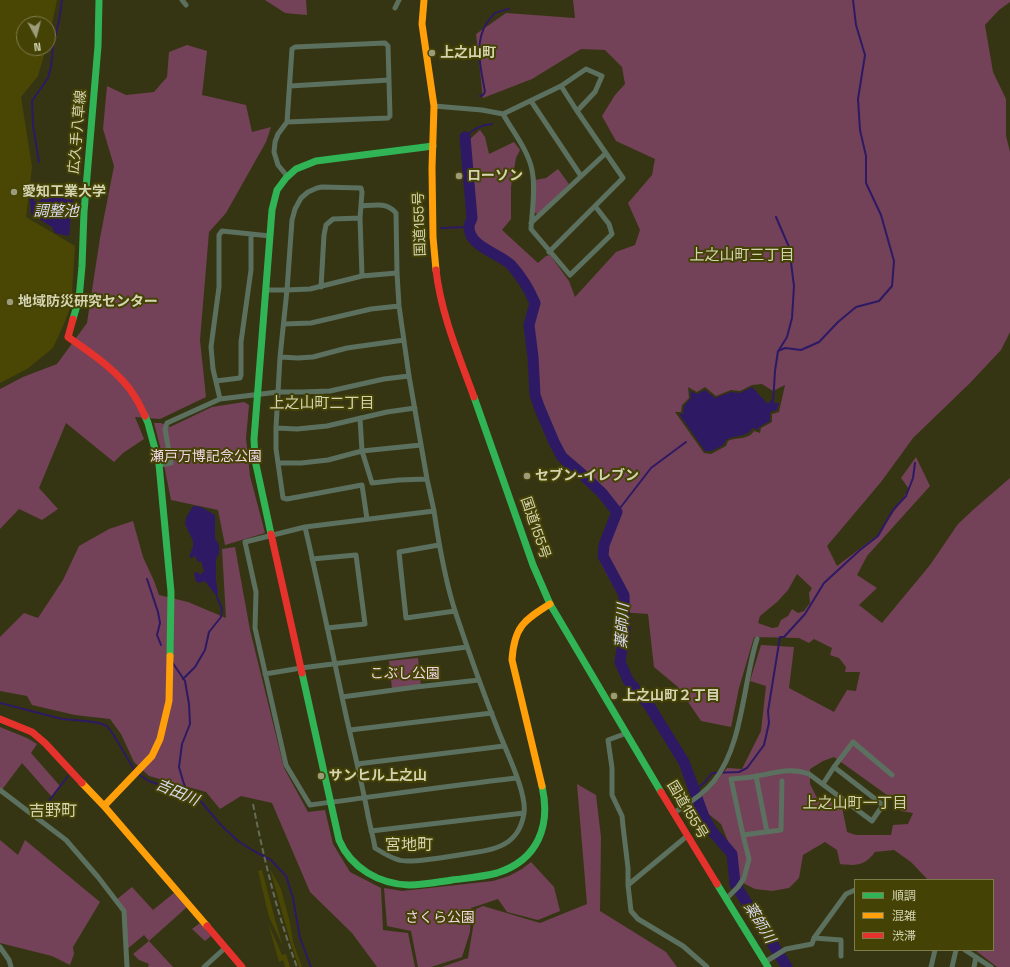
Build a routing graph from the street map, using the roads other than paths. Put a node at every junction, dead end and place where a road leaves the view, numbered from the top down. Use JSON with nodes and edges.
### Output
{"nodes":[{"id":1,"x":99,"y":0,"type":"edge"},
{"id":2,"x":399,"y":0,"type":"edge"},
{"id":3,"x":424,"y":0,"type":"edge"},
{"id":4,"x":395,"y":8,"type":"dead end"},
{"id":5,"x":388,"y":80,"type":"junction"},
{"id":6,"x":290,"y":86,"type":"junction"},
{"id":7,"x":561,"y":86,"type":"junction"},
{"id":8,"x":531,"y":101,"type":"junction"},
{"id":9,"x":434,"y":106,"type":"junction"},
{"id":10,"x":577,"y":111,"type":"junction"},
{"id":11,"x":502,"y":114,"type":"junction"},
{"id":12,"x":287,"y":122,"type":"junction"},
{"id":13,"x":433,"y":146,"type":"junction"},
{"id":14,"x":606,"y":153,"type":"junction"},
{"id":15,"x":287,"y":176,"type":"junction"},
{"id":16,"x":581,"y":176,"type":"junction"},
{"id":17,"x":362,"y":206,"type":"junction"},
{"id":18,"x":595,"y":206,"type":"junction"},
{"id":19,"x":360,"y":218,"type":"junction"},
{"id":20,"x":531,"y":223,"type":"junction"},
{"id":21,"x":251,"y":234,"type":"junction"},
{"id":22,"x":270,"y":236,"type":"junction"},
{"id":23,"x":549,"y":252,"type":"junction"},
{"id":24,"x":397,"y":273,"type":"junction"},
{"id":25,"x":362,"y":276,"type":"junction"},
{"id":26,"x":321,"y":287,"type":"junction"},
{"id":27,"x":267,"y":290,"type":"junction"},
{"id":28,"x":287,"y":290,"type":"junction"},
{"id":29,"x":399,"y":306,"type":"junction"},
{"id":30,"x":284,"y":324,"type":"junction"},
{"id":31,"x":404,"y":340,"type":"junction"},
{"id":32,"x":280,"y":357,"type":"junction"},
{"id":33,"x":409,"y":376,"type":"junction"},
{"id":34,"x":216,"y":380,"type":"junction"},
{"id":35,"x":278,"y":392,"type":"junction"},
{"id":36,"x":257,"y":395,"type":"junction"},
{"id":37,"x":220,"y":399,"type":"junction"},
{"id":38,"x":415,"y":408,"type":"junction"},
{"id":39,"x":360,"y":418,"type":"junction"},
{"id":40,"x":276,"y":428,"type":"junction"},
{"id":41,"x":421,"y":445,"type":"junction"},
{"id":42,"x":362,"y":451,"type":"junction"},
{"id":43,"x":278,"y":463,"type":"junction"},
{"id":44,"x":159,"y":465,"type":"junction"},
{"id":45,"x":427,"y":479,"type":"junction"},
{"id":46,"x":434,"y":511,"type":"junction"},
{"id":47,"x":367,"y":519,"type":"junction"},
{"id":48,"x":305,"y":527,"type":"junction"},
{"id":49,"x":271,"y":535,"type":"junction"},
{"id":50,"x":439,"y":545,"type":"junction"},
{"id":51,"x":312,"y":559,"type":"junction"},
{"id":52,"x":550,"y":604,"type":"junction"},
{"id":53,"x":455,"y":611,"type":"junction"},
{"id":54,"x":327,"y":628,"type":"junction"},
{"id":55,"x":757,"y":639,"type":"dead end"},
{"id":56,"x":467,"y":647,"type":"junction"},
{"id":57,"x":334,"y":664,"type":"junction"},
{"id":58,"x":301,"y":668,"type":"junction"},
{"id":59,"x":265,"y":674,"type":"junction"},
{"id":60,"x":479,"y":680,"type":"junction"},
{"id":61,"x":342,"y":697,"type":"junction"},
{"id":62,"x":492,"y":713,"type":"junction"},
{"id":63,"x":0,"y":719,"type":"edge"},
{"id":64,"x":350,"y":730,"type":"junction"},
{"id":65,"x":627,"y":733,"type":"junction"},
{"id":66,"x":504,"y":746,"type":"junction"},
{"id":67,"x":357,"y":764,"type":"junction"},
{"id":68,"x":834,"y":768,"type":"junction"},
{"id":69,"x":892,"y":775,"type":"dead end"},
{"id":70,"x":756,"y":776,"type":"junction"},
{"id":71,"x":516,"y":778,"type":"junction"},
{"id":72,"x":782,"y":781,"type":"dead end"},
{"id":73,"x":823,"y":784,"type":"junction"},
{"id":74,"x":0,"y":790,"type":"edge"},
{"id":75,"x":364,"y":797,"type":"junction"},
{"id":76,"x":330,"y":803,"type":"junction"},
{"id":77,"x":104,"y":806,"type":"junction"},
{"id":78,"x":524,"y":813,"type":"junction"},
{"id":79,"x":674,"y":813,"type":"junction"},
{"id":80,"x":371,"y":831,"type":"junction"},
{"id":81,"x":767,"y":832,"type":"junction"},
{"id":82,"x":687,"y":836,"type":"junction"},
{"id":83,"x":743,"y":836,"type":"junction"},
{"id":84,"x":628,"y":885,"type":"junction"},
{"id":85,"x":854,"y":890,"type":"edge"},
{"id":86,"x":726,"y":899,"type":"junction"},
{"id":87,"x":814,"y":938,"type":"junction"},
{"id":88,"x":0,"y":947,"type":"edge"},
{"id":89,"x":225,"y":948,"type":"junction"},
{"id":90,"x":934,"y":951,"type":"edge"},
{"id":91,"x":956,"y":951,"type":"edge"},
{"id":92,"x":967,"y":951,"type":"edge"},
{"id":93,"x":841,"y":956,"type":"dead end"},
{"id":94,"x":976,"y":957,"type":"junction"},
{"id":95,"x":767,"y":964,"type":"edge"},
{"id":96,"x":11,"y":967,"type":"edge"},
{"id":97,"x":128,"y":967,"type":"edge"},
{"id":98,"x":204,"y":967,"type":"edge"},
{"id":99,"x":242,"y":967,"type":"edge"},
{"id":100,"x":707,"y":967,"type":"edge"},
{"id":101,"x":931,"y":967,"type":"edge"},
{"id":102,"x":952,"y":967,"type":"edge"},
{"id":103,"x":974,"y":967,"type":"edge"},
{"id":104,"x":991,"y":967,"type":"edge"}],
"edges":[{"from":1,"to":44,"type":"main road","name":"広久手八草線"},
{"from":2,"to":4,"type":"street"},
{"from":3,"to":9,"type":"main road","name":"国道155号"},
{"from":5,"to":6,"type":"street"},
{"from":5,"to":6,"type":"street"},
{"from":5,"to":12,"type":"street"},
{"from":6,"to":12,"type":"street"},
{"from":7,"to":8,"type":"street"},
{"from":7,"to":10,"type":"street"},
{"from":7,"to":10,"type":"street"},
{"from":8,"to":11,"type":"street"},
{"from":8,"to":16,"type":"street"},
{"from":9,"to":11,"type":"street"},
{"from":9,"to":13,"type":"main road","name":"国道155号"},
{"from":10,"to":14,"type":"street"},
{"from":11,"to":20,"type":"street"},
{"from":12,"to":15,"type":"street"},
{"from":13,"to":15,"type":"main road"},
{"from":13,"to":52,"type":"main road","name":"国道155号"},
{"from":14,"to":16,"type":"street"},
{"from":14,"to":18,"type":"street"},
{"from":15,"to":22,"type":"main road"},
{"from":16,"to":20,"type":"street"},
{"from":17,"to":19,"type":"street"},
{"from":17,"to":24,"type":"street"},
{"from":17,"to":28,"type":"street"},
{"from":18,"to":23,"type":"street"},
{"from":18,"to":23,"type":"street"},
{"from":19,"to":25,"type":"street"},
{"from":19,"to":26,"type":"street"},
{"from":20,"to":23,"type":"street"},
{"from":21,"to":22,"type":"street"},
{"from":21,"to":34,"type":"street"},
{"from":21,"to":34,"type":"street"},
{"from":22,"to":27,"type":"main road"},
{"from":24,"to":25,"type":"street"},
{"from":24,"to":29,"type":"street"},
{"from":25,"to":26,"type":"street"},
{"from":26,"to":28,"type":"street"},
{"from":27,"to":28,"type":"street"},
{"from":27,"to":36,"type":"main road"},
{"from":28,"to":30,"type":"street"},
{"from":29,"to":30,"type":"street"},
{"from":29,"to":31,"type":"street"},
{"from":30,"to":32,"type":"street"},
{"from":31,"to":32,"type":"street"},
{"from":31,"to":33,"type":"street"},
{"from":32,"to":35,"type":"street"},
{"from":33,"to":35,"type":"street"},
{"from":33,"to":38,"type":"street"},
{"from":34,"to":37,"type":"street"},
{"from":35,"to":36,"type":"street"},
{"from":35,"to":40,"type":"street"},
{"from":36,"to":37,"type":"street"},
{"from":36,"to":49,"type":"main road"},
{"from":37,"to":44,"type":"street"},
{"from":38,"to":39,"type":"street"},
{"from":38,"to":41,"type":"street"},
{"from":39,"to":40,"type":"street"},
{"from":39,"to":42,"type":"street"},
{"from":40,"to":43,"type":"street"},
{"from":41,"to":42,"type":"street"},
{"from":41,"to":45,"type":"street"},
{"from":42,"to":43,"type":"street"},
{"from":42,"to":45,"type":"street"},
{"from":43,"to":47,"type":"street"},
{"from":44,"to":77,"type":"main road"},
{"from":45,"to":46,"type":"street"},
{"from":46,"to":47,"type":"street"},
{"from":46,"to":50,"type":"street"},
{"from":47,"to":48,"type":"street"},
{"from":48,"to":49,"type":"street"},
{"from":48,"to":51,"type":"street"},
{"from":49,"to":58,"type":"main road"},
{"from":49,"to":59,"type":"street"},
{"from":50,"to":53,"type":"street"},
{"from":50,"to":53,"type":"street"},
{"from":51,"to":54,"type":"street"},
{"from":51,"to":54,"type":"street"},
{"from":52,"to":65,"type":"main road","name":"国道155号"},
{"from":52,"to":76,"type":"main road"},
{"from":53,"to":56,"type":"street"},
{"from":54,"to":57,"type":"street"},
{"from":55,"to":79,"type":"street"},
{"from":56,"to":57,"type":"street"},
{"from":56,"to":60,"type":"street"},
{"from":57,"to":58,"type":"street"},
{"from":57,"to":61,"type":"street"},
{"from":58,"to":59,"type":"street"},
{"from":58,"to":76,"type":"main road"},
{"from":59,"to":76,"type":"street"},
{"from":60,"to":61,"type":"street"},
{"from":60,"to":62,"type":"street"},
{"from":61,"to":64,"type":"street"},
{"from":62,"to":64,"type":"street"},
{"from":62,"to":66,"type":"street"},
{"from":63,"to":77,"type":"main road"},
{"from":64,"to":67,"type":"street"},
{"from":65,"to":79,"type":"main road","name":"国道155号"},
{"from":65,"to":84,"type":"street"},
{"from":66,"to":67,"type":"street"},
{"from":66,"to":71,"type":"street"},
{"from":67,"to":75,"type":"street"},
{"from":68,"to":69,"type":"street"},
{"from":68,"to":73,"type":"street"},
{"from":68,"to":73,"type":"street"},
{"from":70,"to":73,"type":"street"},
{"from":70,"to":81,"type":"street"},
{"from":70,"to":83,"type":"street"},
{"from":71,"to":75,"type":"street"},
{"from":71,"to":78,"type":"street"},
{"from":72,"to":81,"type":"street"},
{"from":74,"to":97,"type":"street"},
{"from":75,"to":76,"type":"street"},
{"from":75,"to":80,"type":"street"},
{"from":77,"to":89,"type":"main road"},
{"from":78,"to":80,"type":"street"},
{"from":78,"to":80,"type":"street"},
{"from":79,"to":82,"type":"main road","name":"国道155号"},
{"from":81,"to":83,"type":"street"},
{"from":82,"to":84,"type":"street"},
{"from":82,"to":86,"type":"main road","name":"国道155号"},
{"from":83,"to":86,"type":"street"},
{"from":84,"to":100,"type":"street"},
{"from":85,"to":87,"type":"street"},
{"from":86,"to":95,"type":"main road","name":"国道155号"},
{"from":87,"to":93,"type":"street"},
{"from":87,"to":95,"type":"street"},
{"from":88,"to":96,"type":"street"},
{"from":89,"to":98,"type":"street"},
{"from":89,"to":99,"type":"main road"},
{"from":90,"to":101,"type":"street"},
{"from":91,"to":102,"type":"street"},
{"from":92,"to":94,"type":"street"},
{"from":94,"to":103,"type":"street"},
{"from":94,"to":104,"type":"street"}]}
